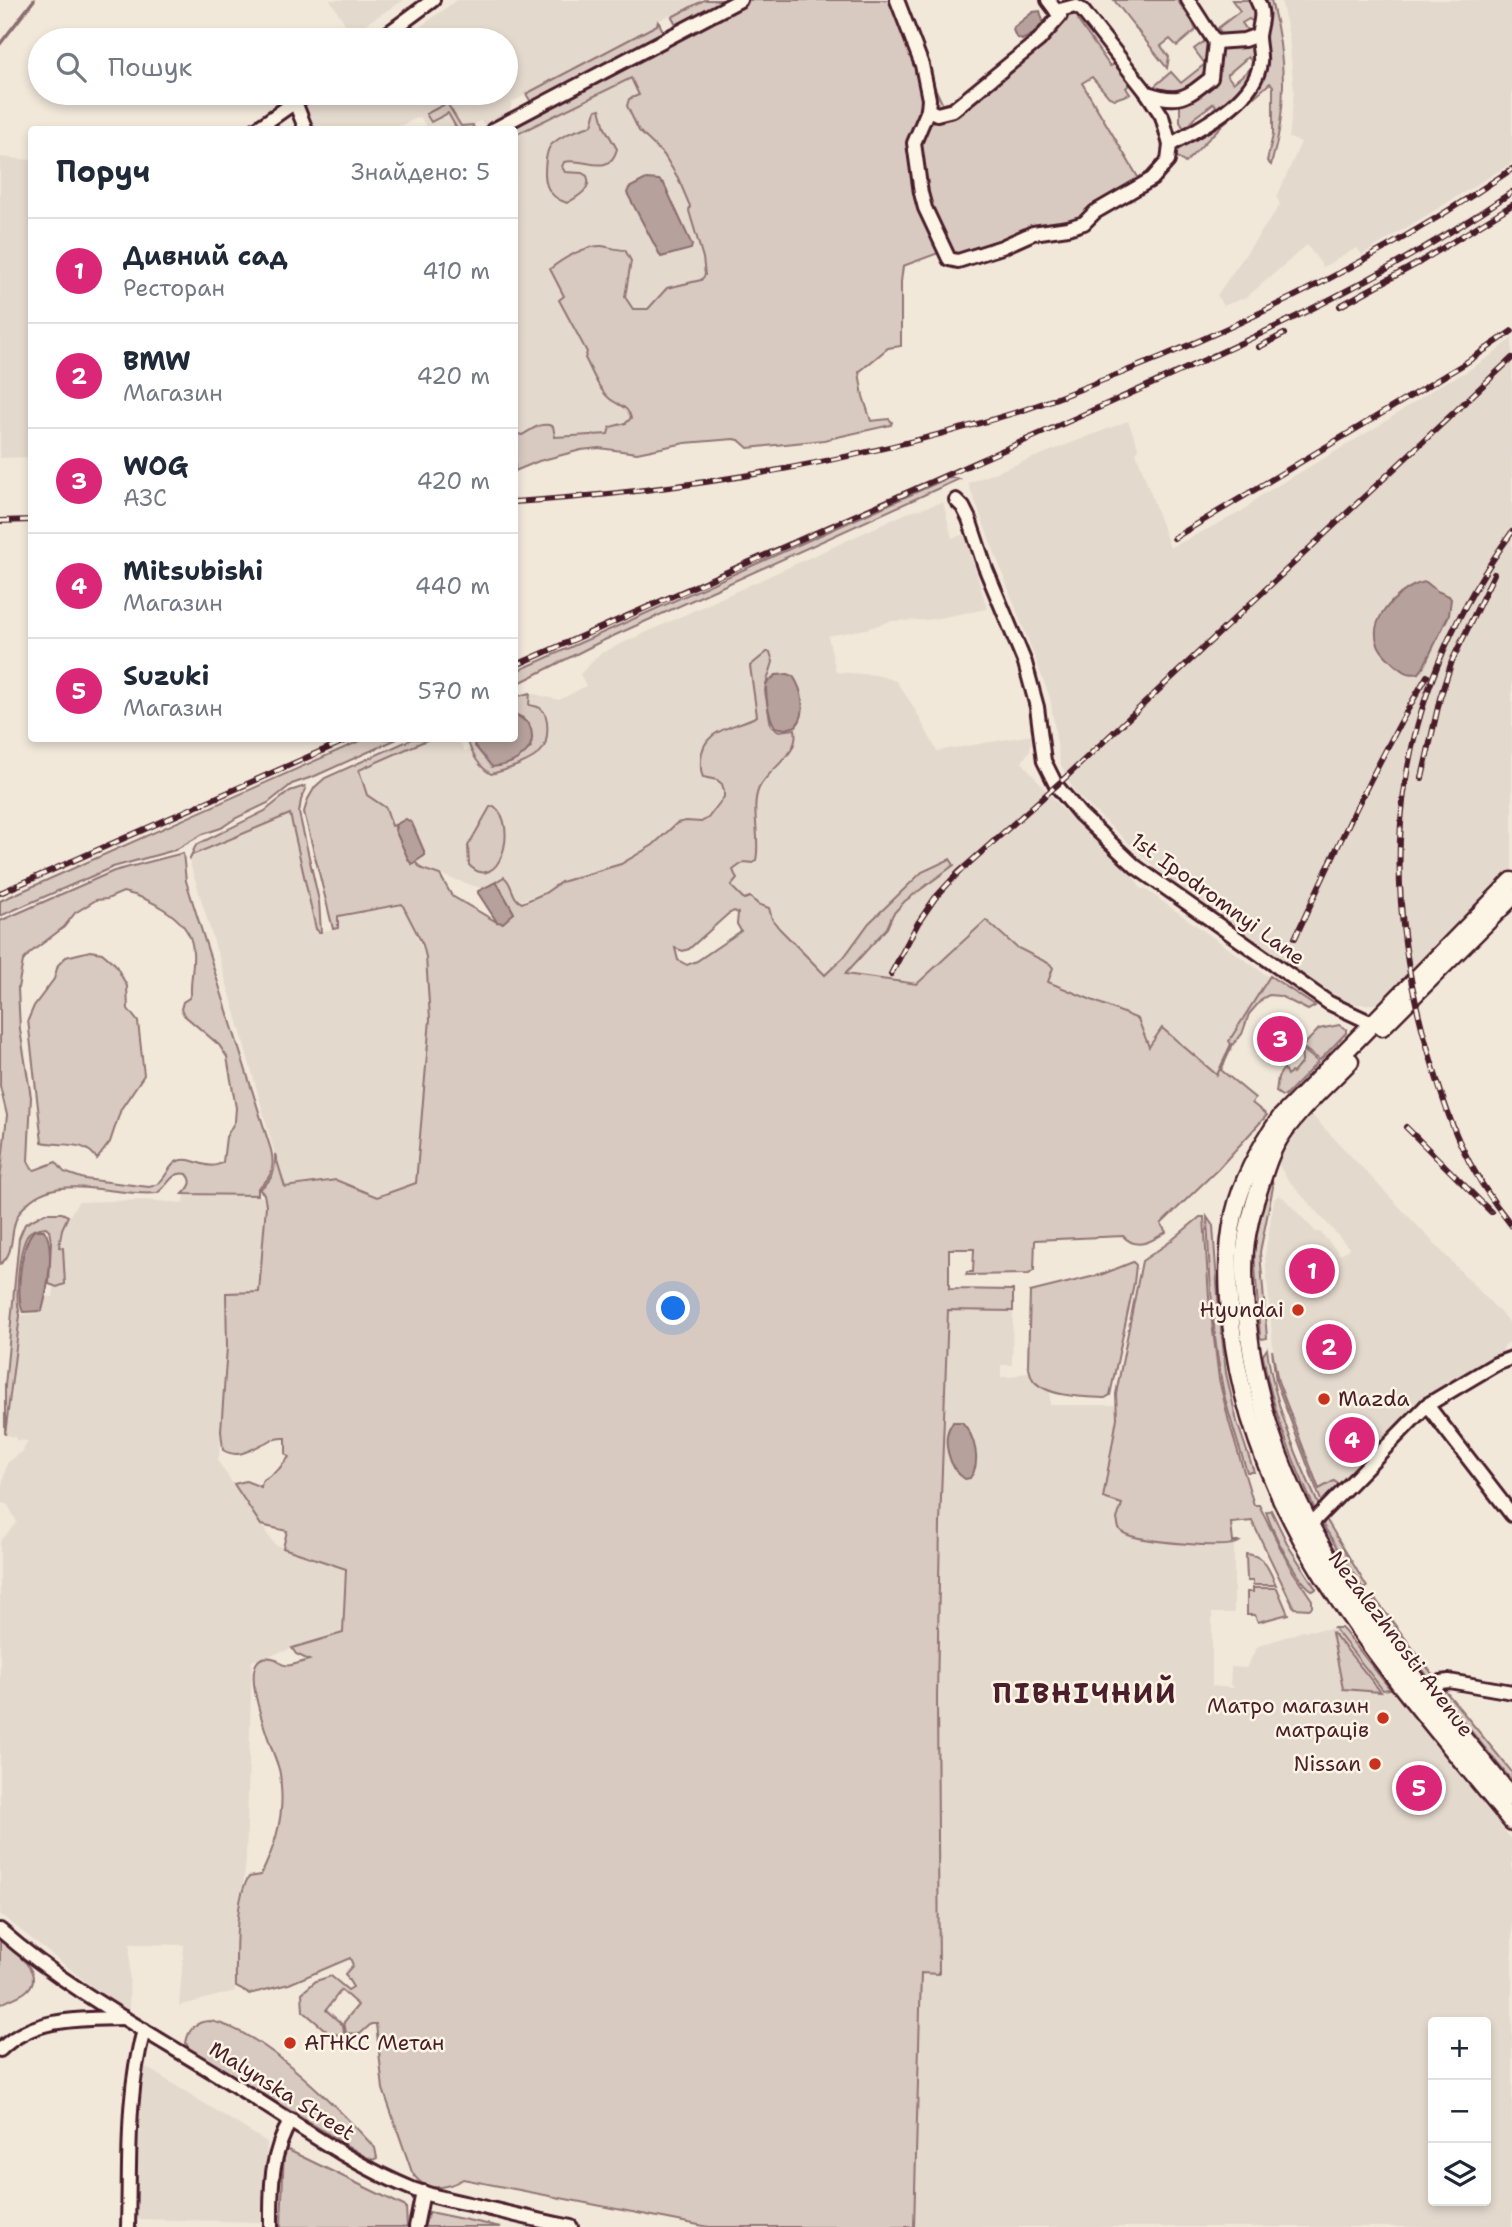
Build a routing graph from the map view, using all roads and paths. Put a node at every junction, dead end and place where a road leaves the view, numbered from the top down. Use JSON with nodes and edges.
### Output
{"nodes":[{"id":1,"x":433,"y":0,"type":"edge"},
{"id":2,"x":740,"y":0,"type":"edge"},
{"id":3,"x":897,"y":0,"type":"edge"},
{"id":4,"x":1188,"y":0,"type":"edge"},
{"id":5,"x":1257,"y":0,"type":"edge"},
{"id":6,"x":1055,"y":9,"type":"edge"},
{"id":7,"x":395,"y":28,"type":"edge"},
{"id":8,"x":1258,"y":35,"type":"junction"},
{"id":9,"x":1215,"y":42,"type":"junction"},
{"id":10,"x":1147,"y":93,"type":"junction"},
{"id":11,"x":291,"y":105,"type":"edge"},
{"id":12,"x":296,"y":105,"type":"edge"},
{"id":13,"x":928,"y":110,"type":"junction"},
{"id":14,"x":261,"y":126,"type":"edge"},
{"id":15,"x":304,"y":126,"type":"edge"},
{"id":16,"x":501,"y":126,"type":"edge"},
{"id":17,"x":1170,"y":145,"type":"junction"},
{"id":18,"x":956,"y":500,"type":"dead end"},
{"id":19,"x":1512,"y":881,"type":"edge"},
{"id":20,"x":1512,"y":897,"type":"edge"},
{"id":21,"x":1377,"y":1025,"type":"junction"},
{"id":22,"x":1512,"y":1358,"type":"edge"},
{"id":23,"x":1427,"y":1405,"type":"junction"},
{"id":24,"x":1512,"y":1515,"type":"edge"},
{"id":25,"x":1310,"y":1525,"type":"junction"},
{"id":26,"x":1512,"y":1692,"type":"edge"},
{"id":27,"x":1428,"y":1693,"type":"junction"},
{"id":28,"x":1512,"y":1798,"type":"edge"},
{"id":29,"x":1512,"y":1822,"type":"edge"},
{"id":30,"x":0,"y":1930,"type":"edge"},
{"id":31,"x":124,"y":2018,"type":"junction"},
{"id":32,"x":144,"y":2030,"type":"junction"},
{"id":33,"x":0,"y":2050,"type":"edge"},
{"id":34,"x":290,"y":2120,"type":"junction"},
{"id":35,"x":423,"y":2192,"type":"junction"},
{"id":36,"x":538,"y":2223,"type":"edge"},
{"id":37,"x":128,"y":2227,"type":"edge"},
{"id":38,"x":271,"y":2227,"type":"edge"},
{"id":39,"x":416,"y":2227,"type":"edge"},
{"id":40,"x":571,"y":2227,"type":"edge"}],
"edges":[{"from":1,"to":7,"type":"street"},
{"from":2,"to":16,"type":"street"},
{"from":3,"to":13,"type":"street"},
{"from":4,"to":9,"type":"street"},
{"from":5,"to":8,"type":"street"},
{"from":6,"to":10,"type":"street"},
{"from":6,"to":13,"type":"street"},
{"from":8,"to":9,"type":"street"},
{"from":8,"to":17,"type":"street"},
{"from":9,"to":10,"type":"street"},
{"from":10,"to":17,"type":"street"},
{"from":11,"to":14,"type":"street"},
{"from":12,"to":15,"type":"street"},
{"from":13,"to":17,"type":"street"},
{"from":18,"to":21,"type":"street","name":"1st Ipodromnyi Lane"},
{"from":19,"to":21,"type":"main road","name":"Nezalezhnosti Avenue"},
{"from":20,"to":21,"type":"main road","name":"Nezalezhnosti Avenue"},
{"from":21,"to":25,"type":"main road","name":"Nezalezhnosti Avenue"},
{"from":21,"to":29,"type":"main road","name":"Nezalezhnosti Avenue"},
{"from":22,"to":23,"type":"street"},
{"from":23,"to":24,"type":"street"},
{"from":23,"to":25,"type":"street"},
{"from":25,"to":27,"type":"main road","name":"Nezalezhnosti Avenue"},
{"from":26,"to":27,"type":"street"},
{"from":27,"to":28,"type":"main road","name":"Nezalezhnosti Avenue"},
{"from":30,"to":31,"type":"street","name":"Malynska Street"},
{"from":31,"to":32,"type":"street","name":"Malynska Street"},
{"from":31,"to":33,"type":"street"},
{"from":32,"to":34,"type":"street","name":"Malynska Street"},
{"from":32,"to":37,"type":"street"},
{"from":34,"to":35,"type":"street","name":"Malynska Street"},
{"from":34,"to":38,"type":"street"},
{"from":35,"to":36,"type":"street","name":"Malynska Street"},
{"from":35,"to":39,"type":"street"},
{"from":36,"to":40,"type":"street","name":"Malynska Street"}]}
